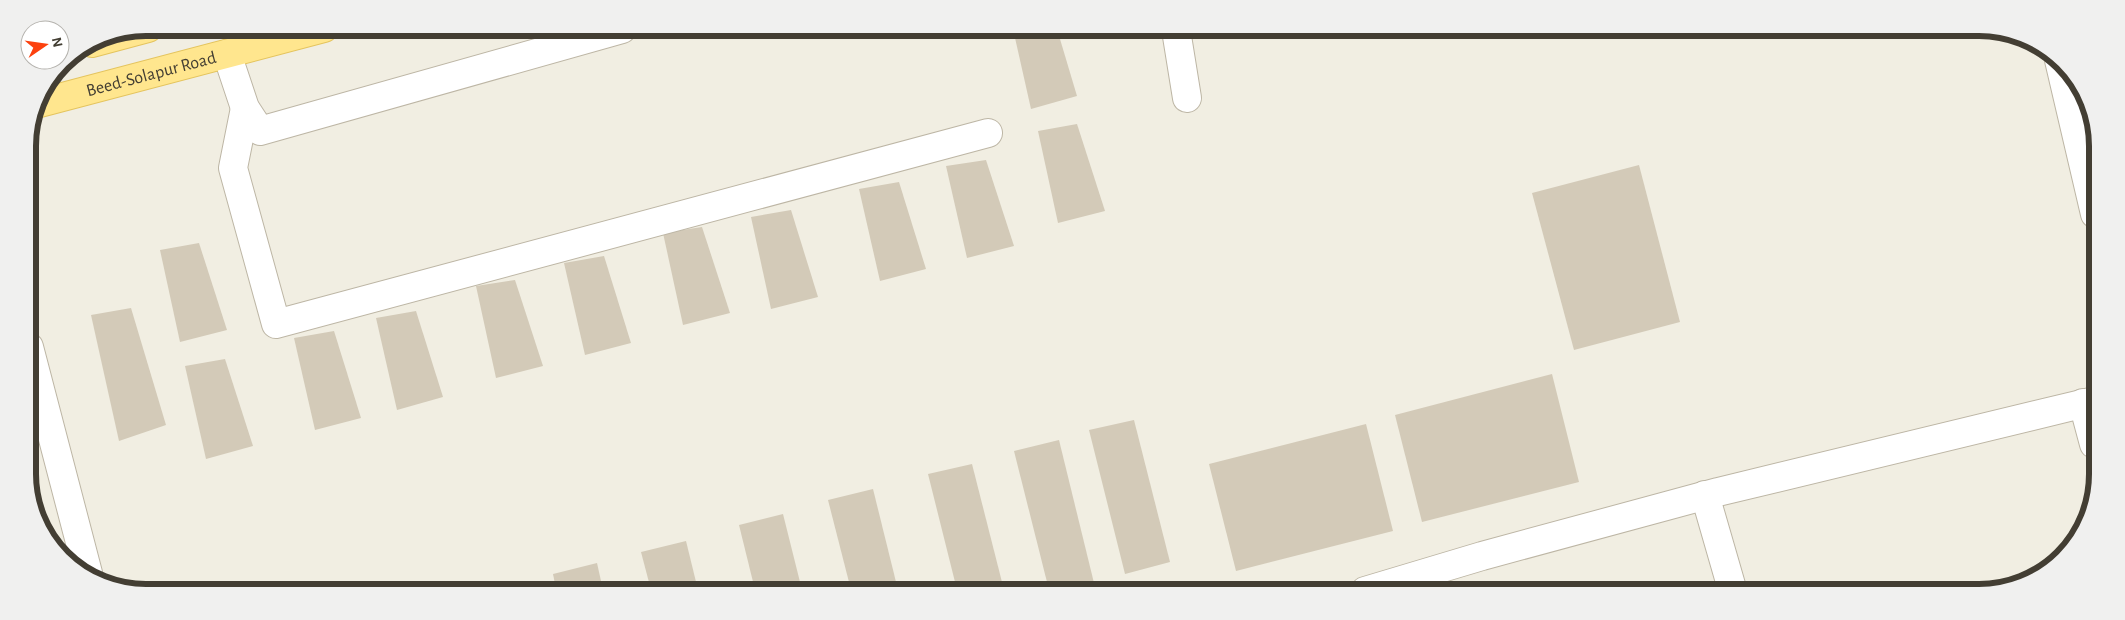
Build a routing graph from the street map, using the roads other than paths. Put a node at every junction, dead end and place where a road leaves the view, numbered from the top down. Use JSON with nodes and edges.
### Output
{"nodes":[{"id":1,"x":294,"y":36,"type":"edge"},
{"id":2,"x":594,"y":36,"type":"edge"},
{"id":3,"x":1177,"y":36,"type":"edge"},
{"id":4,"x":226,"y":54,"type":"junction"},
{"id":5,"x":2062,"y":75,"type":"edge"},
{"id":6,"x":1187,"y":98,"type":"dead end"},
{"id":7,"x":46,"y":101,"type":"edge"},
{"id":8,"x":245,"y":108,"type":"junction"},
{"id":9,"x":988,"y":133,"type":"dead end"},
{"id":10,"x":2089,"y":188,"type":"edge"},
{"id":11,"x":36,"y":374,"type":"edge"},
{"id":12,"x":2089,"y":402,"type":"edge"},
{"id":13,"x":1705,"y":496,"type":"junction"},
{"id":14,"x":86,"y":566,"type":"edge"},
{"id":15,"x":1388,"y":584,"type":"edge"},
{"id":16,"x":1731,"y":584,"type":"edge"}],
"edges":[{"from":1,"to":4,"type":"main road","name":"Beed-Solapur Road"},
{"from":2,"to":8,"type":"street"},
{"from":3,"to":6,"type":"street"},
{"from":4,"to":7,"type":"main road","name":"Beed-Solapur Road"},
{"from":4,"to":8,"type":"street"},
{"from":5,"to":10,"type":"street"},
{"from":8,"to":9,"type":"street"},
{"from":11,"to":14,"type":"street"},
{"from":12,"to":13,"type":"street"},
{"from":13,"to":15,"type":"street"},
{"from":13,"to":16,"type":"street"}]}
